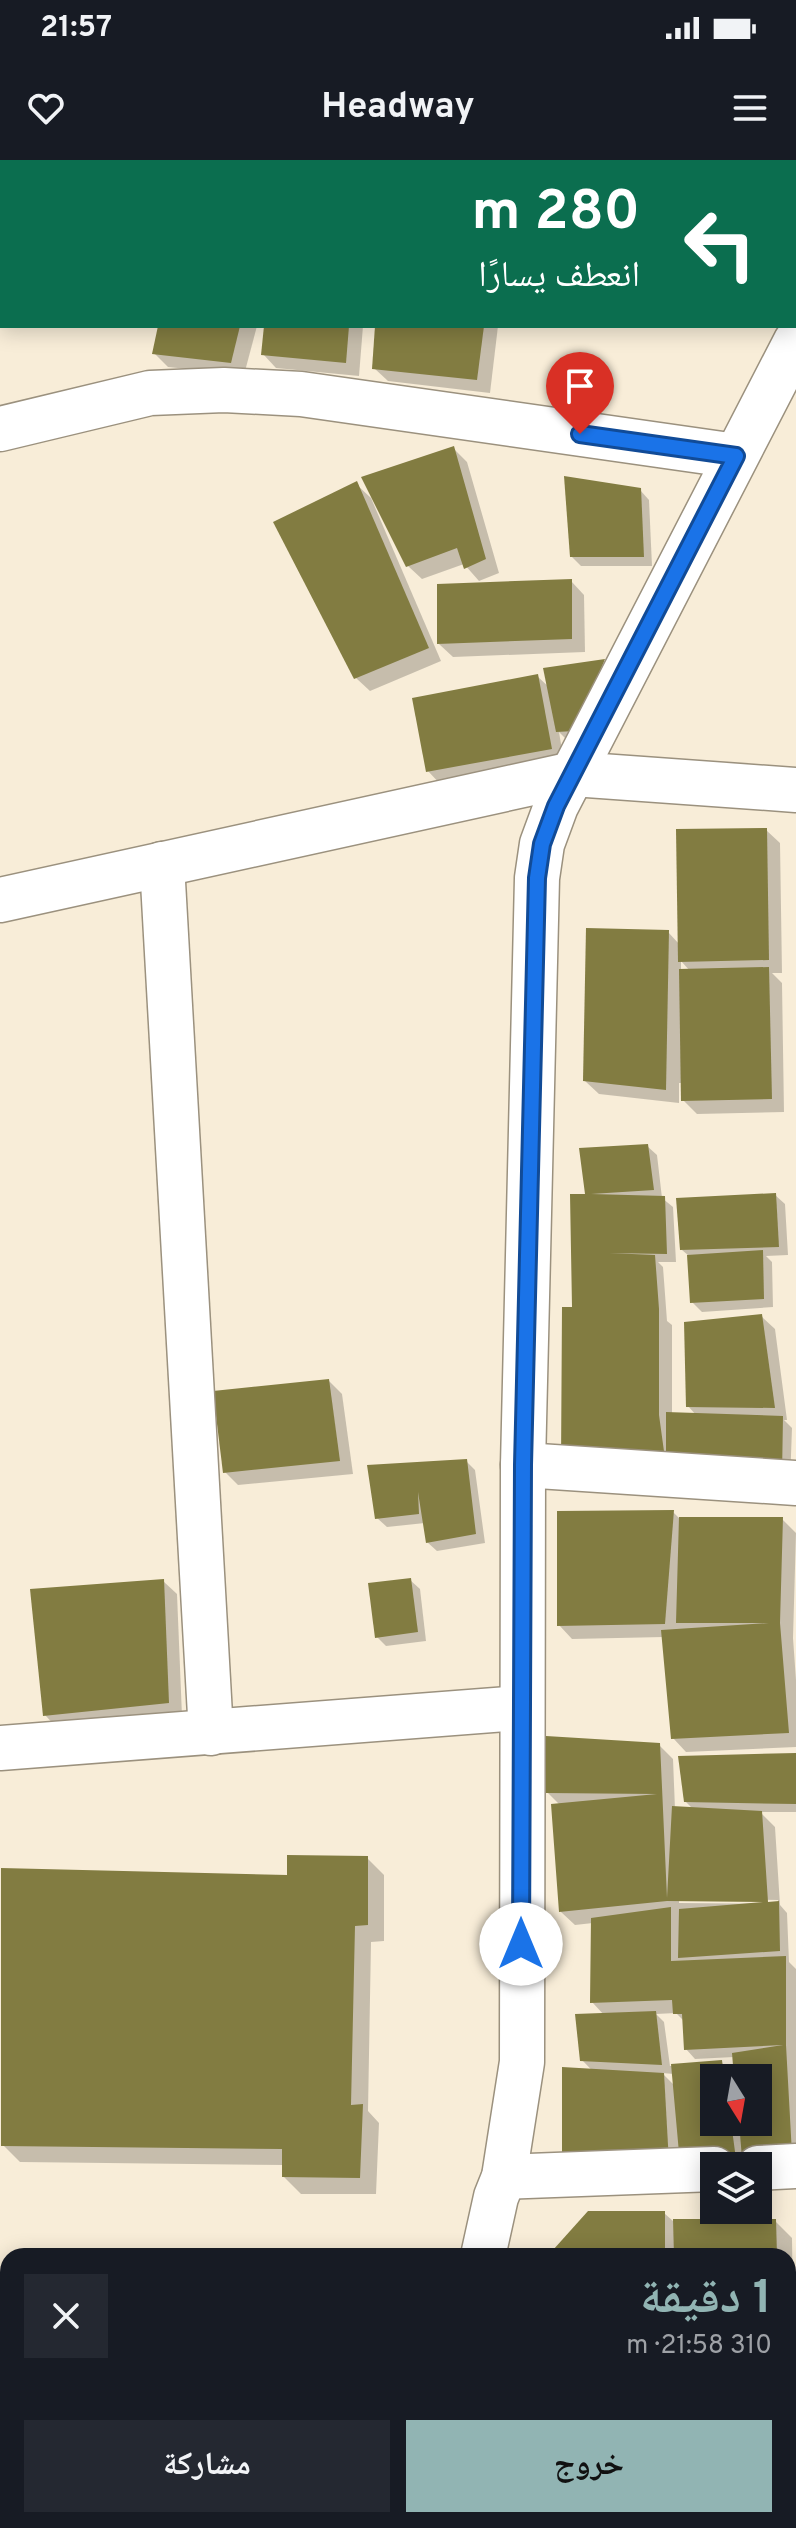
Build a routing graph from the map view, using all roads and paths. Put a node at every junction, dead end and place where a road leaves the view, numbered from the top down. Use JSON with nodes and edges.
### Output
{"nodes":[{"id":1,"x":796,"y":341,"type":"edge"},
{"id":2,"x":0,"y":429,"type":"edge"},
{"id":3,"x":736,"y":456,"type":"junction"},
{"id":4,"x":573,"y":774,"type":"junction"},
{"id":5,"x":796,"y":790,"type":"edge"},
{"id":6,"x":162,"y":864,"type":"junction"},
{"id":7,"x":0,"y":900,"type":"edge"},
{"id":8,"x":523,"y":1465,"type":"junction"},
{"id":9,"x":796,"y":1483,"type":"edge"},
{"id":10,"x":520,"y":1708,"type":"junction"},
{"id":11,"x":211,"y":1733,"type":"junction"},
{"id":12,"x":0,"y":1748,"type":"edge"},
{"id":13,"x":796,"y":2166,"type":"edge"},
{"id":14,"x":772,"y":2167,"type":"edge"},
{"id":15,"x":700,"y":2170,"type":"edge"},
{"id":16,"x":504,"y":2177,"type":"junction"},
{"id":17,"x":485,"y":2248,"type":"edge"}],
"edges":[{"from":1,"to":3,"type":"street"},
{"from":2,"to":3,"type":"street"},
{"from":3,"to":4,"type":"street"},
{"from":4,"to":5,"type":"street"},
{"from":4,"to":6,"type":"street"},
{"from":4,"to":8,"type":"street"},
{"from":6,"to":7,"type":"street"},
{"from":6,"to":11,"type":"street"},
{"from":8,"to":9,"type":"street"},
{"from":8,"to":10,"type":"street"},
{"from":10,"to":11,"type":"street"},
{"from":10,"to":16,"type":"street"},
{"from":11,"to":12,"type":"street"},
{"from":13,"to":14,"type":"street"},
{"from":15,"to":16,"type":"street"},
{"from":16,"to":17,"type":"street"}]}
